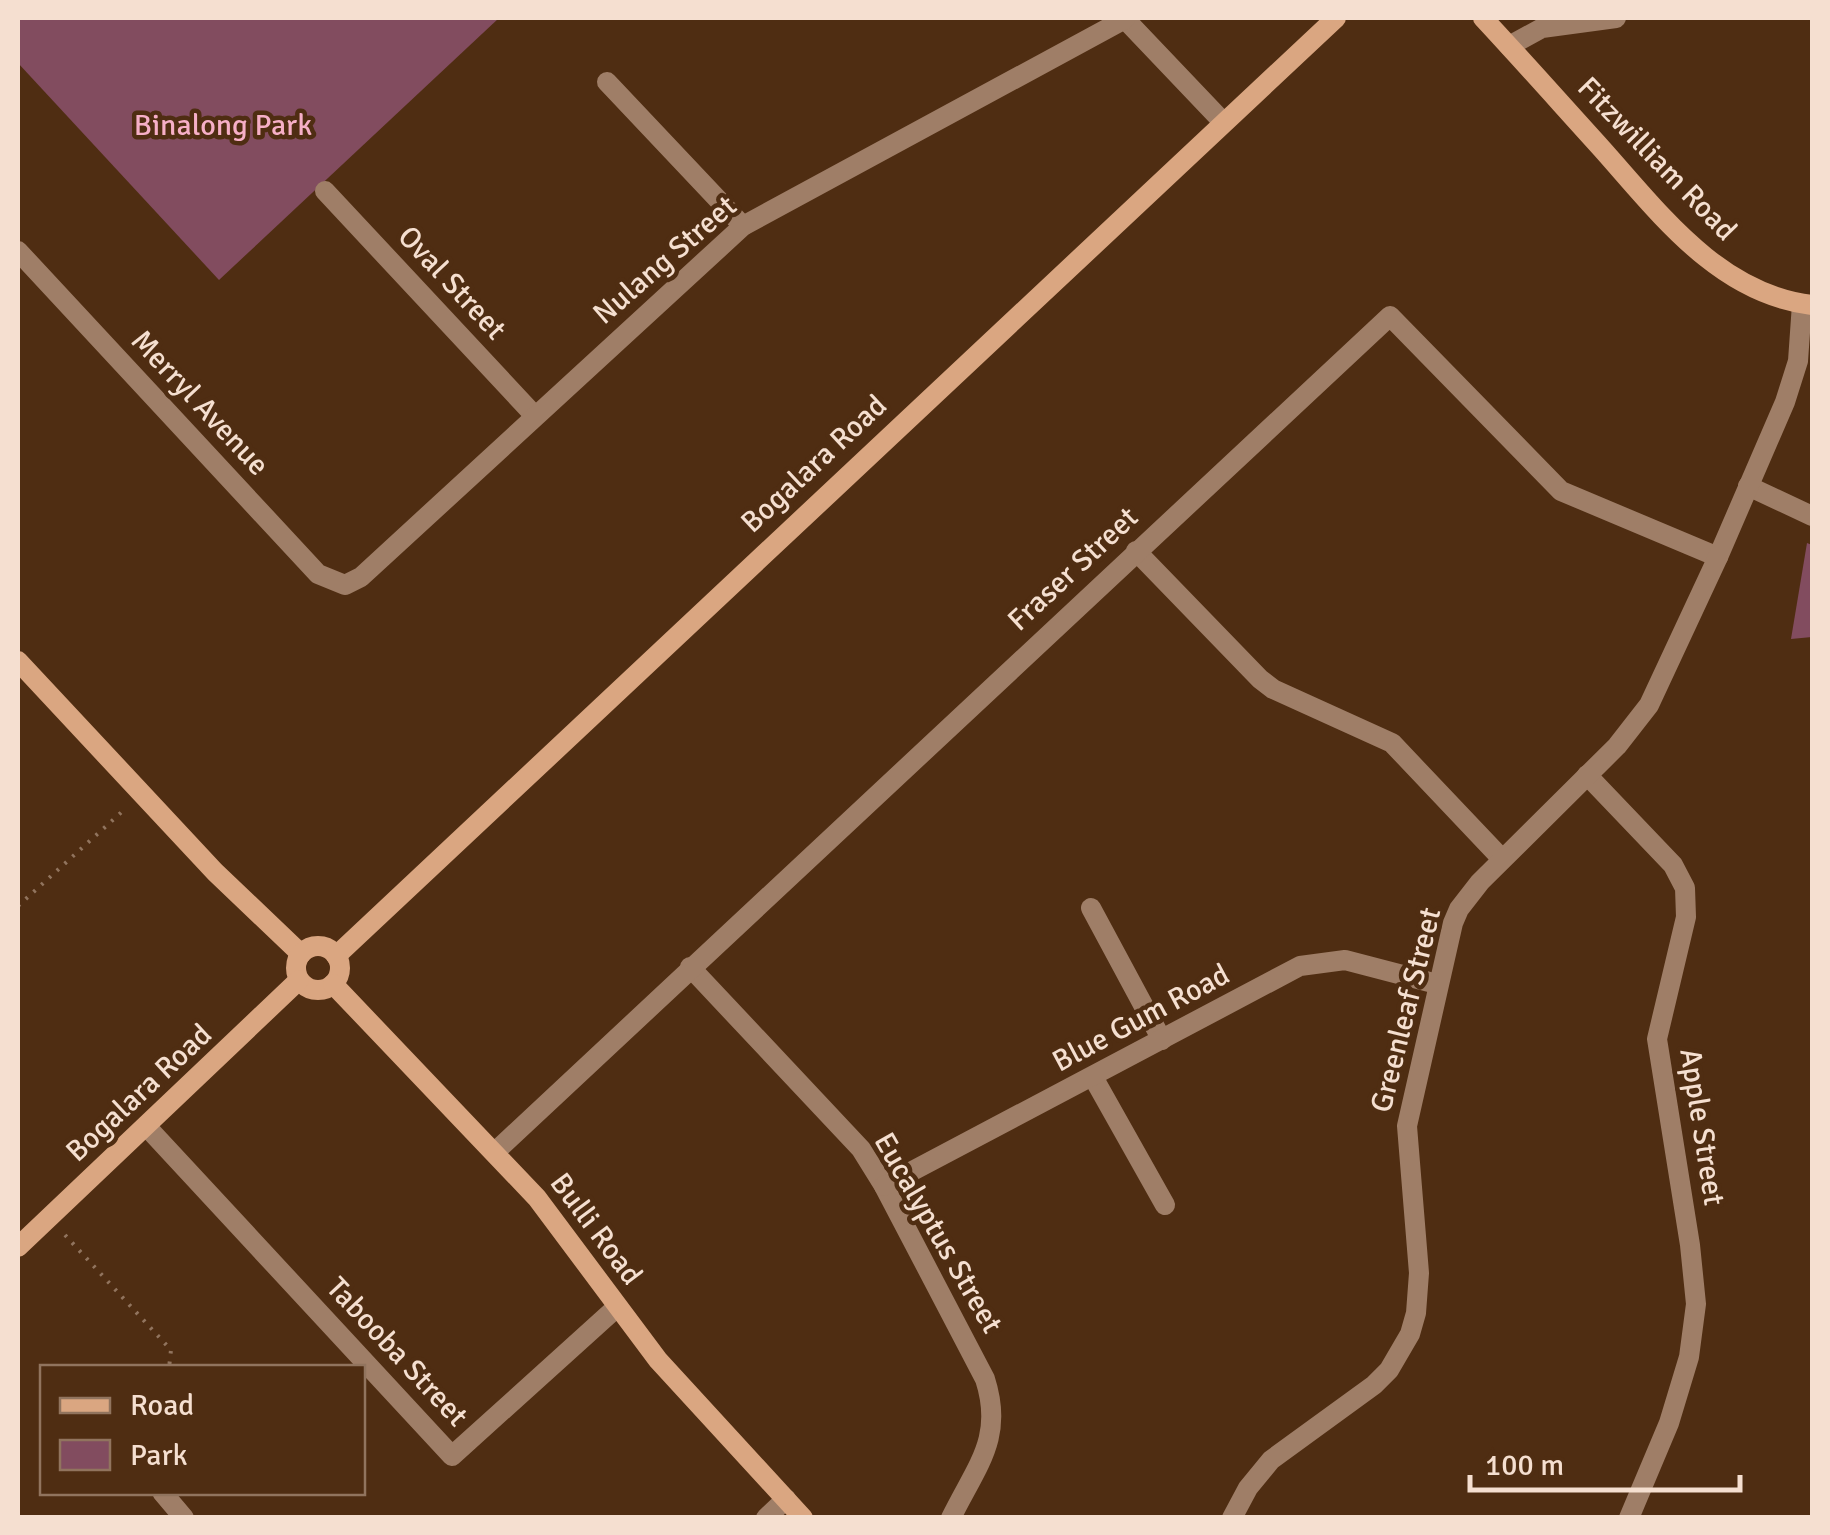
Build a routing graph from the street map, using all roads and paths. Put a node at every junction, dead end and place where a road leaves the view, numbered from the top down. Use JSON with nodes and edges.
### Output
{"nodes":[{"id":1,"x":1125,"y":18,"type":"edge"},
{"id":2,"x":1336,"y":18,"type":"edge"},
{"id":3,"x":1483,"y":18,"type":"edge"},
{"id":4,"x":1616,"y":18,"type":"edge"},
{"id":5,"x":1510,"y":46,"type":"junction"},
{"id":6,"x":607,"y":82,"type":"dead end"},
{"id":7,"x":1223,"y":122,"type":"junction"},
{"id":8,"x":325,"y":191,"type":"dead end"},
{"id":9,"x":743,"y":226,"type":"junction"},
{"id":10,"x":18,"y":251,"type":"edge"},
{"id":11,"x":1808,"y":305,"type":"edge"},
{"id":12,"x":535,"y":416,"type":"junction"},
{"id":13,"x":1748,"y":486,"type":"junction"},
{"id":14,"x":1812,"y":516,"type":"edge"},
{"id":15,"x":1136,"y":552,"type":"junction"},
{"id":16,"x":1718,"y":557,"type":"junction"},
{"id":17,"x":345,"y":584,"type":"joint"},
{"id":18,"x":18,"y":661,"type":"edge"},
{"id":19,"x":1587,"y":775,"type":"junction"},
{"id":20,"x":125,"y":809,"type":"dead end"},
{"id":21,"x":1502,"y":860,"type":"junction"},
{"id":22,"x":18,"y":906,"type":"edge"},
{"id":23,"x":1091,"y":908,"type":"dead end"},
{"id":24,"x":300,"y":954,"type":"junction"},
{"id":25,"x":336,"y":956,"type":"junction"},
{"id":26,"x":690,"y":966,"type":"junction"},
{"id":27,"x":299,"y":980,"type":"junction"},
{"id":28,"x":333,"y":984,"type":"junction"},
{"id":29,"x":1437,"y":984,"type":"junction"},
{"id":30,"x":1162,"y":1040,"type":"junction"},
{"id":31,"x":1093,"y":1078,"type":"junction"},
{"id":32,"x":147,"y":1127,"type":"junction"},
{"id":33,"x":495,"y":1152,"type":"junction"},
{"id":34,"x":884,"y":1186,"type":"junction"},
{"id":35,"x":1165,"y":1205,"type":"dead end"},
{"id":36,"x":65,"y":1235,"type":"dead end"},
{"id":37,"x":18,"y":1248,"type":"edge"},
{"id":38,"x":617,"y":1307,"type":"junction"},
{"id":39,"x":170,"y":1365,"type":"edge"},
{"id":40,"x":165,"y":1495,"type":"edge"},
{"id":41,"x":786,"y":1499,"type":"junction"},
{"id":42,"x":184,"y":1518,"type":"edge"},
{"id":43,"x":766,"y":1518,"type":"edge"},
{"id":44,"x":803,"y":1518,"type":"edge"},
{"id":45,"x":951,"y":1518,"type":"edge"},
{"id":46,"x":1232,"y":1518,"type":"edge"},
{"id":47,"x":1629,"y":1518,"type":"edge"}],
"edges":[{"from":1,"to":7,"type":"street"},
{"from":1,"to":9,"type":"street","name":"Nulang Street"},
{"from":2,"to":7,"type":"street","name":"Bogalara Road"},
{"from":3,"to":5,"type":"street","name":"Fitzwilliam Road"},
{"from":4,"to":5,"type":"street"},
{"from":5,"to":11,"type":"street","name":"Fitzwilliam Road"},
{"from":6,"to":9,"type":"street"},
{"from":7,"to":25,"type":"street","name":"Bogalara Road"},
{"from":8,"to":12,"type":"street","name":"Oval Street"},
{"from":9,"to":12,"type":"street","name":"Nulang Street"},
{"from":10,"to":17,"type":"street","name":"Merryl Avenue"},
{"from":11,"to":13,"type":"street","name":"Greenleaf Street"},
{"from":12,"to":17,"type":"street","name":"Nulang Street"},
{"from":13,"to":14,"type":"street"},
{"from":13,"to":16,"type":"street","name":"Greenleaf Street"},
{"from":15,"to":16,"type":"street","name":"Fraser Street"},
{"from":15,"to":21,"type":"street"},
{"from":15,"to":26,"type":"street","name":"Fraser Street"},
{"from":16,"to":19,"type":"street","name":"Greenleaf Street"},
{"from":18,"to":24,"type":"street"},
{"from":19,"to":21,"type":"street","name":"Greenleaf Street"},
{"from":19,"to":47,"type":"street","name":"Apple Street"},
{"from":20,"to":22,"type":"path"},
{"from":21,"to":29,"type":"street","name":"Greenleaf Street"},
{"from":23,"to":30,"type":"street"},
{"from":24,"to":25,"type":"street"},
{"from":24,"to":27,"type":"street"},
{"from":25,"to":28,"type":"street"},
{"from":26,"to":33,"type":"street","name":"Fraser Street"},
{"from":26,"to":34,"type":"street","name":"Eucalyptus Street"},
{"from":27,"to":28,"type":"street"},
{"from":27,"to":32,"type":"street","name":"Bogalara Road"},
{"from":28,"to":33,"type":"street","name":"Bulli Road"},
{"from":29,"to":30,"type":"street","name":"Blue Gum Road"},
{"from":29,"to":46,"type":"street","name":"Greenleaf Street"},
{"from":30,"to":31,"type":"street","name":"Blue Gum Road"},
{"from":31,"to":34,"type":"street","name":"Blue Gum Road"},
{"from":31,"to":35,"type":"street"},
{"from":32,"to":37,"type":"street","name":"Bogalara Road"},
{"from":32,"to":38,"type":"street","name":"Tabooba Street"},
{"from":33,"to":38,"type":"street","name":"Bulli Road"},
{"from":34,"to":45,"type":"street","name":"Eucalyptus Street"},
{"from":36,"to":39,"type":"path"},
{"from":38,"to":41,"type":"street","name":"Bulli Road"},
{"from":40,"to":42,"type":"street"},
{"from":41,"to":43,"type":"street"},
{"from":41,"to":44,"type":"street","name":"Bulli Road"}]}
